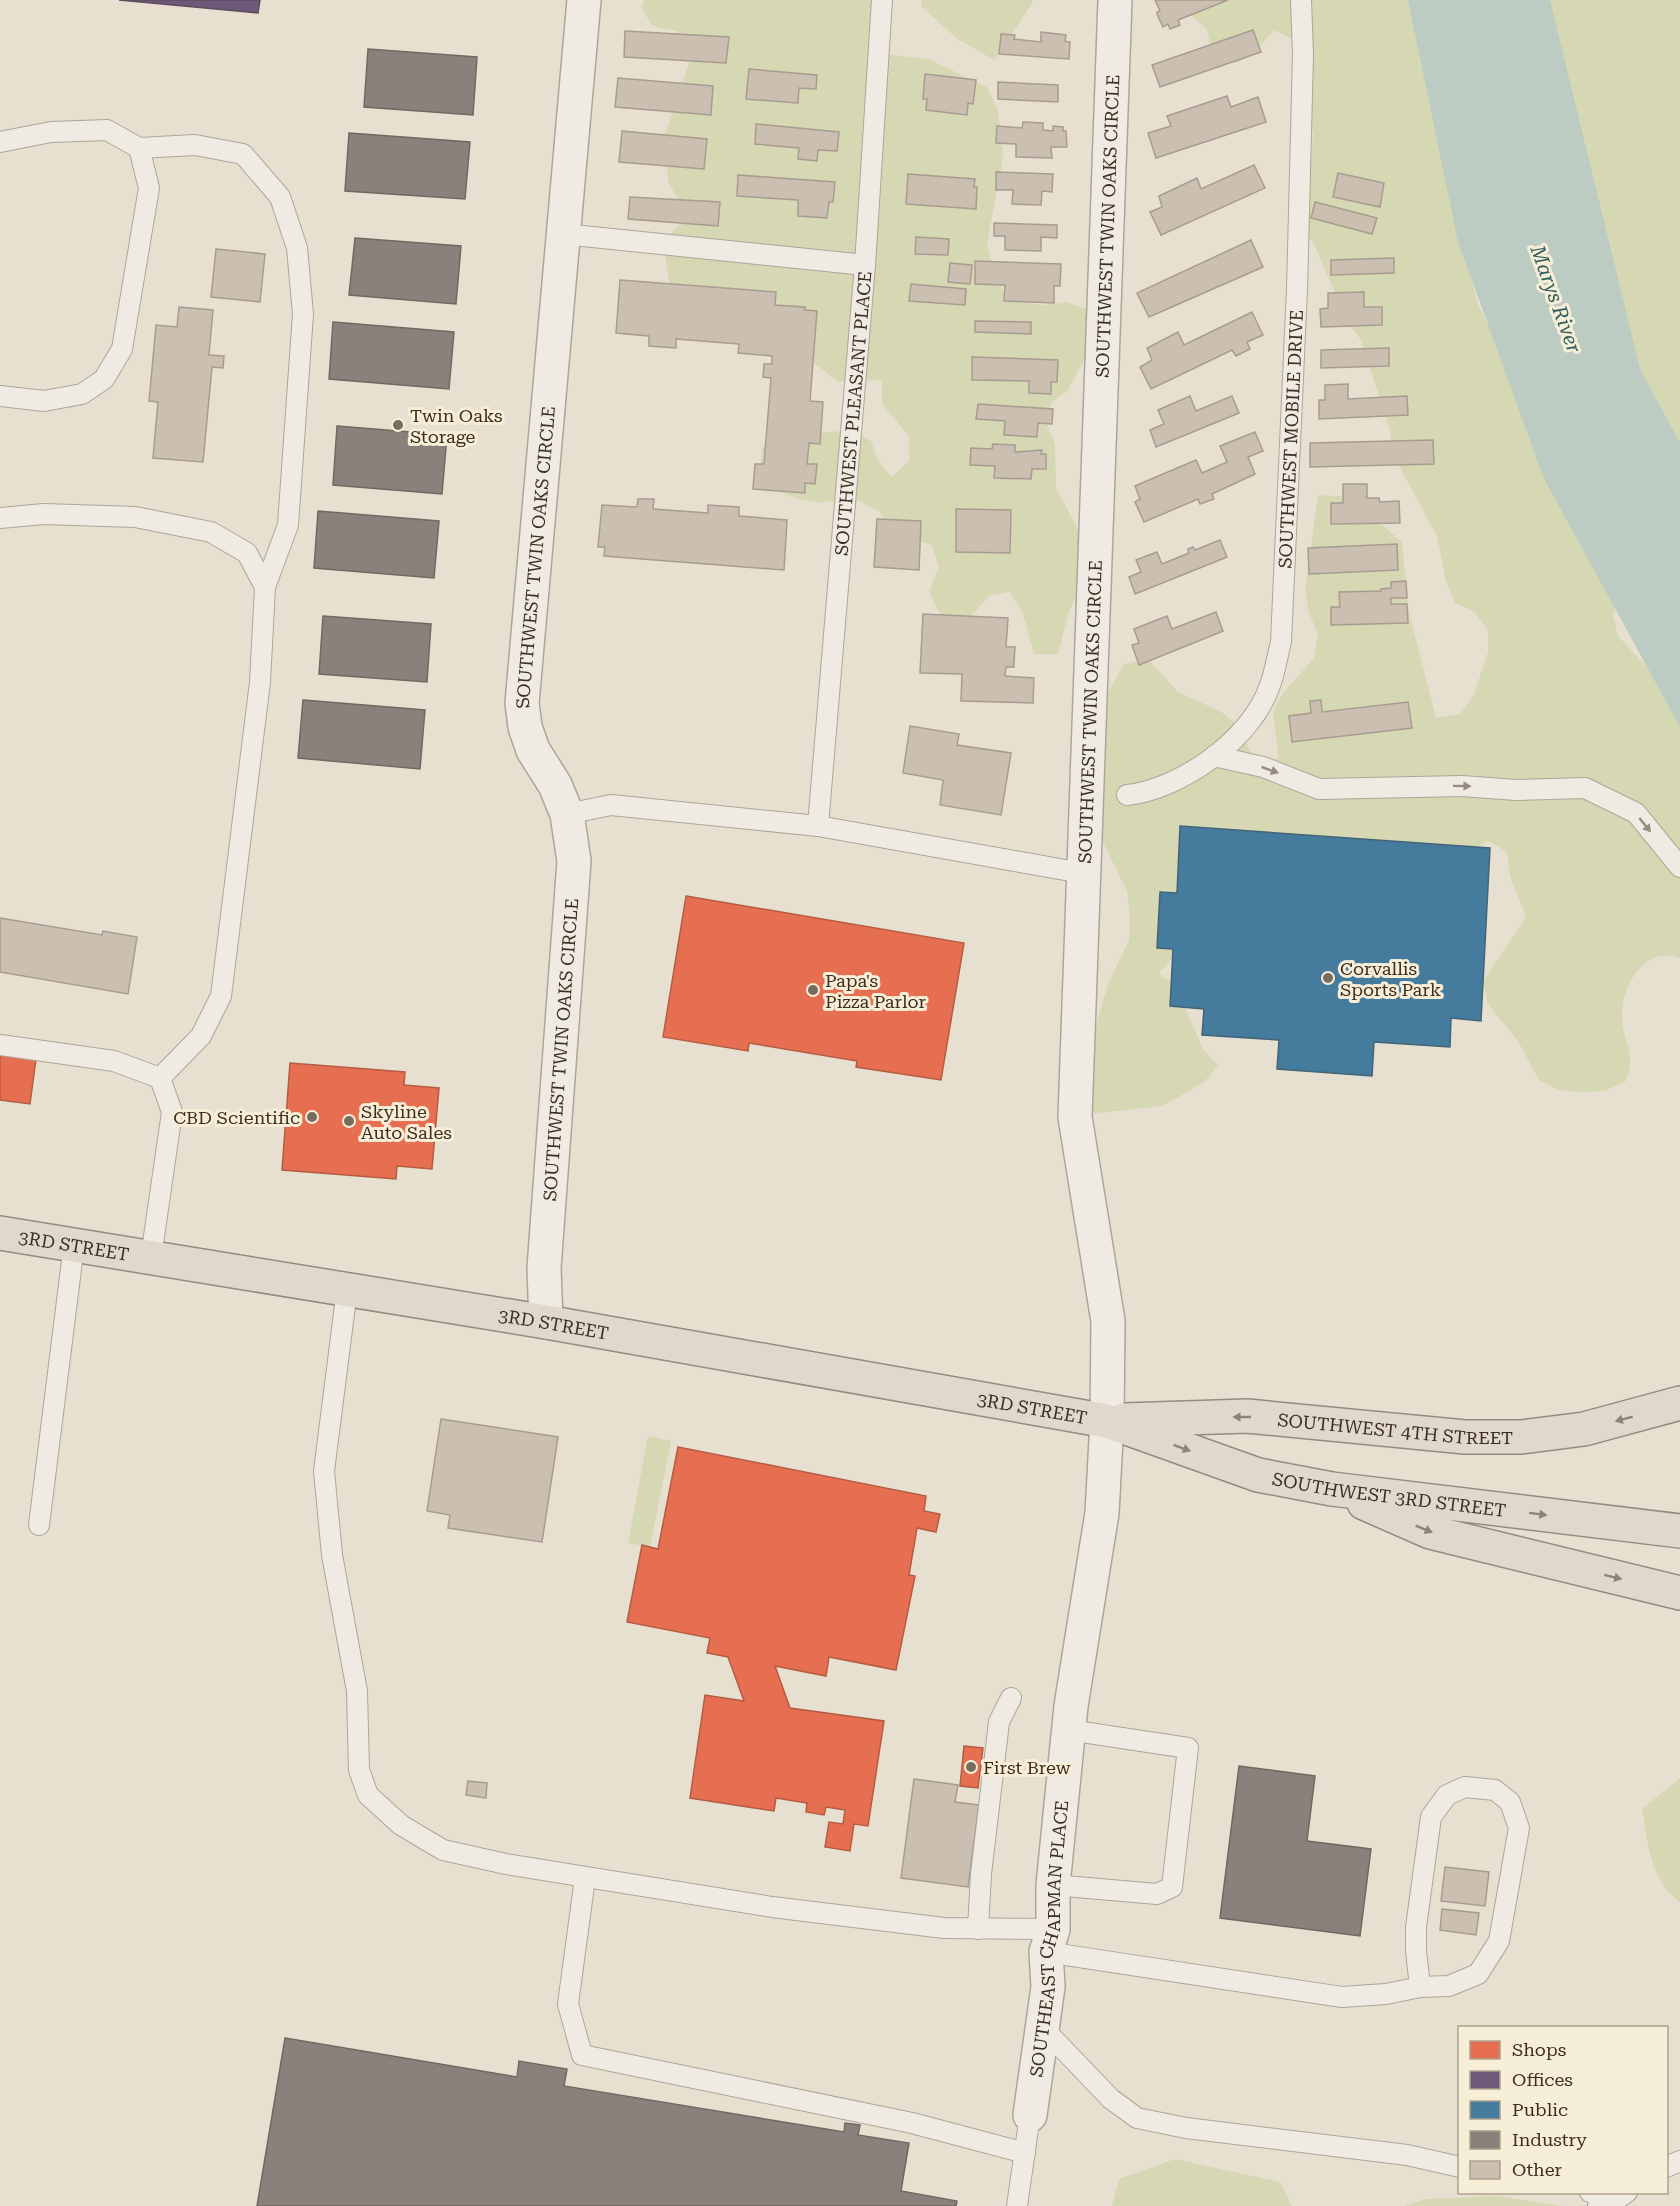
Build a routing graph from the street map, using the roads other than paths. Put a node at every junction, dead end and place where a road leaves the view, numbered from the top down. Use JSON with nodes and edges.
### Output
{"nodes":[{"id":1,"x":584,"y":0,"type":"edge"},
{"id":2,"x":882,"y":0,"type":"edge"},
{"id":3,"x":1115,"y":0,"type":"edge"},
{"id":4,"x":1301,"y":0,"type":"edge"},
{"id":5,"x":0,"y":142,"type":"edge"},
{"id":6,"x":139,"y":148,"type":"junction"},
{"id":7,"x":563,"y":234,"type":"junction"},
{"id":8,"x":865,"y":265,"type":"junction"},
{"id":9,"x":0,"y":396,"type":"edge"},
{"id":10,"x":0,"y":518,"type":"edge"},
{"id":11,"x":265,"y":587,"type":"junction"},
{"id":12,"x":1214,"y":756,"type":"junction"},
{"id":13,"x":1127,"y":795,"type":"dead end"},
{"id":14,"x":567,"y":814,"type":"junction"},
{"id":15,"x":818,"y":826,"type":"junction"},
{"id":16,"x":1680,"y":867,"type":"edge"},
{"id":17,"x":1082,"y":873,"type":"junction"},
{"id":18,"x":0,"y":1046,"type":"edge"},
{"id":19,"x":160,"y":1078,"type":"junction"},
{"id":20,"x":0,"y":1233,"type":"edge"},
{"id":21,"x":74,"y":1245,"type":"junction"},
{"id":22,"x":151,"y":1257,"type":"junction"},
{"id":23,"x":347,"y":1290,"type":"junction"},
{"id":24,"x":546,"y":1322,"type":"junction"},
{"id":25,"x":1680,"y":1403,"type":"edge"},
{"id":26,"x":1107,"y":1421,"type":"junction"},
{"id":27,"x":1332,"y":1489,"type":"junction"},
{"id":28,"x":39,"y":1525,"type":"dead end"},
{"id":29,"x":1680,"y":1531,"type":"edge"},
{"id":30,"x":1680,"y":1593,"type":"edge"},
{"id":31,"x":1011,"y":1698,"type":"dead end"},
{"id":32,"x":1069,"y":1730,"type":"junction"},
{"id":33,"x":585,"y":1878,"type":"junction"},
{"id":34,"x":1053,"y":1885,"type":"junction"},
{"id":35,"x":978,"y":1929,"type":"junction"},
{"id":36,"x":1050,"y":1941,"type":"junction"},
{"id":37,"x":1420,"y":1987,"type":"junction"},
{"id":38,"x":1043,"y":2028,"type":"junction"},
{"id":39,"x":1030,"y":2115,"type":"joint"},
{"id":40,"x":1025,"y":2153,"type":"junction"},
{"id":41,"x":1458,"y":2167,"type":"edge"},
{"id":42,"x":1625,"y":2194,"type":"edge"},
{"id":43,"x":1017,"y":2206,"type":"edge"},
{"id":44,"x":1606,"y":2206,"type":"edge"}],
"edges":[{"from":1,"to":7,"type":"street","name":"SOUTHWEST TWIN OAKS CIRCLE"},
{"from":2,"to":8,"type":"lane","name":"SOUTHWEST PLEASANT PLACE"},
{"from":3,"to":17,"type":"street","name":"SOUTHWEST TWIN OAKS CIRCLE"},
{"from":4,"to":12,"type":"lane","name":"SOUTHWEST MOBILE DRIVE"},
{"from":5,"to":6,"type":"lane"},
{"from":6,"to":9,"type":"lane"},
{"from":6,"to":11,"type":"lane"},
{"from":7,"to":8,"type":"lane"},
{"from":7,"to":14,"type":"street","name":"SOUTHWEST TWIN OAKS CIRCLE"},
{"from":8,"to":15,"type":"lane","name":"SOUTHWEST PLEASANT PLACE"},
{"from":10,"to":11,"type":"lane"},
{"from":11,"to":19,"type":"lane"},
{"from":12,"to":13,"type":"lane","name":"SOUTHWEST MOBILE DRIVE"},
{"from":12,"to":16,"type":"lane","one_way":true},
{"from":14,"to":15,"type":"lane"},
{"from":14,"to":24,"type":"street","name":"SOUTHWEST TWIN OAKS CIRCLE"},
{"from":15,"to":17,"type":"lane"},
{"from":17,"to":26,"type":"street","name":"SOUTHWEST TWIN OAKS CIRCLE"},
{"from":18,"to":19,"type":"lane"},
{"from":19,"to":22,"type":"lane"},
{"from":20,"to":21,"type":"highway","name":"3RD STREET"},
{"from":21,"to":22,"type":"highway","name":"3RD STREET"},
{"from":21,"to":28,"type":"lane"},
{"from":22,"to":23,"type":"highway","name":"3RD STREET"},
{"from":23,"to":24,"type":"highway","name":"3RD STREET"},
{"from":23,"to":33,"type":"lane"},
{"from":24,"to":26,"type":"highway","name":"3RD STREET"},
{"from":25,"to":26,"type":"highway","name":"SOUTHWEST 4TH STREET","one_way":true},
{"from":26,"to":27,"type":"highway","name":"SOUTHWEST 3RD STREET","one_way":true},
{"from":26,"to":32,"type":"street","name":"SOUTHEAST CHAPMAN PLACE"},
{"from":27,"to":29,"type":"highway","name":"SOUTHWEST 3RD STREET","one_way":true},
{"from":27,"to":30,"type":"highway","one_way":true},
{"from":31,"to":35,"type":"lane"},
{"from":32,"to":34,"type":"street","name":"SOUTHEAST CHAPMAN PLACE"},
{"from":32,"to":34,"type":"lane"},
{"from":33,"to":35,"type":"lane"},
{"from":33,"to":40,"type":"lane"},
{"from":34,"to":36,"type":"street","name":"SOUTHEAST CHAPMAN PLACE"},
{"from":35,"to":36,"type":"lane"},
{"from":36,"to":37,"type":"lane"},
{"from":36,"to":38,"type":"street","name":"SOUTHEAST CHAPMAN PLACE"},
{"from":37,"to":37,"type":"lane"},
{"from":38,"to":39,"type":"street","name":"SOUTHEAST CHAPMAN PLACE"},
{"from":38,"to":41,"type":"lane"},
{"from":39,"to":40,"type":"lane","name":"SOUTHEAST CHAPMAN PLACE"},
{"from":40,"to":43,"type":"lane","name":"SOUTHEAST CHAPMAN PLACE"},
{"from":42,"to":44,"type":"lane"}]}
